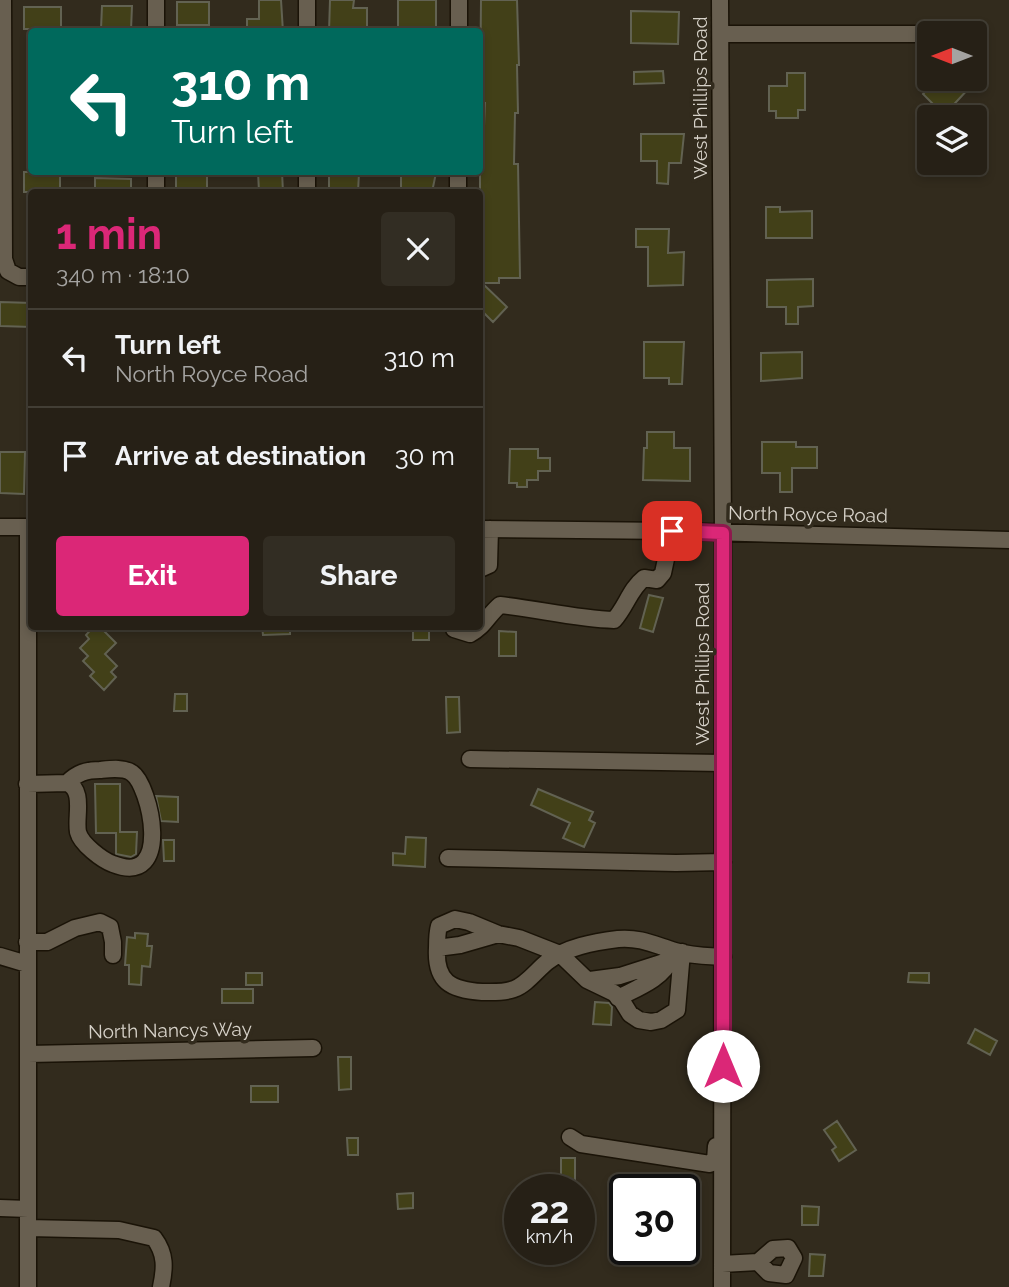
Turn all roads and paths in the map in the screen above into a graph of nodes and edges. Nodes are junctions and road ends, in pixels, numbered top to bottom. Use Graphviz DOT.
graph roads {
  1 [pos="3,0"];
  2 [pos="156,0"];
  3 [pos="307,0"];
  4 [pos="459,0"];
  5 [pos="720,0"];
  6 [pos="156,28"];
  7 [pos="307,28"];
  8 [pos="459,28"];
  9 [pos="720,34"];
  10 [pos="916,34"];
  11 [pos="28,277"];
  12 [pos="0,527"];
  13 [pos="28,527"];
  14 [pos="485,529"];
  15 [pos="672,531"];
  16 [pos="723,533"];
  17 [pos="1009,540"];
  18 [pos="483,568"];
  19 [pos="483,627"];
  20 [pos="29,630"];
  21 [pos="457,630"];
  22 [pos="477,630"];
  23 [pos="470,759"];
  24 [pos="722,764"];
  25 [pos="67,783"];
  26 [pos="27,784"];
  27 [pos="447,858"];
  28 [pos="723,862"];
  29 [pos="498,934"];
  30 [pos="27,942"];
  31 [pos="437,948"];
  32 [pos="560,954"];
  33 [pos="113,955"];
  34 [pos="676,955"];
  35 [pos="0,956"];
  36 [pos="723,957"];
  37 [pos="27,964"];
  38 [pos="587,980"];
  39 [pos="618,998"];
  40 [pos="313,1048"];
  41 [pos="28,1054"];
  42 [pos="723,1094"];
  43 [pos="570,1137"];
  44 [pos="0,1208"];
  45 [pos="28,1209"];
  46 [pos="28,1228"];
  47 [pos="758,1262"];
  48 [pos="722,1264"];
  49 [pos="28,1287"];
  50 [pos="161,1287"];
  51 [pos="722,1287"];
  1 -- 11 [label="street"];
  2 -- 6 [label="street"];
  3 -- 7 [label="street"];
  4 -- 8 [label="street"];
  5 -- 9 [label="street, West Phillips Road"];
  9 -- 10 [label="street"];
  9 -- 16 [label="street, West Phillips Road"];
  12 -- 13 [label="street"];
  14 -- 15 [label="street, North Royce Road"];
  14 -- 18 [label="street"];
  15 -- 16 [label="street, North Royce Road"];
  15 -- 19 [label="street"];
  16 -- 17 [label="street, North Royce Road"];
  16 -- 24 [label="street, West Phillips Road"];
  20 -- 26 [label="street"];
  21 -- 22 [label="street"];
  23 -- 24 [label="street"];
  24 -- 28 [label="street, West Phillips Road"];
  25 -- 25 [label="street"];
  25 -- 26 [label="street"];
  26 -- 30 [label="street"];
  27 -- 28 [label="street"];
  28 -- 36 [label="street, West Phillips Road"];
  29 -- 31 [label="street"];
  29 -- 31 [label="street"];
  29 -- 32 [label="street"];
  30 -- 33 [label="street"];
  30 -- 37 [label="street"];
  31 -- 32 [label="street"];
  32 -- 34 [label="street"];
  32 -- 38 [label="street"];
  34 -- 36 [label="street"];
  34 -- 38 [label="street"];
  34 -- 39 [label="street"];
  34 -- 39 [label="street"];
  35 -- 37 [label="street"];
  36 -- 42 [label="street, West Phillips Road"];
  37 -- 41 [label="street"];
  38 -- 39 [label="street"];
  40 -- 41 [label="street, North Nancys Way"];
  41 -- 45 [label="street"];
  42 -- 43 [label="street"];
  42 -- 48 [label="street, West Phillips Road"];
  44 -- 45 [label="street"];
  45 -- 46 [label="street"];
  46 -- 49 [label="street"];
  46 -- 50 [label="street"];
  47 -- 48 [label="street"];
  48 -- 51 [label="street, West Phillips Road"];
}
